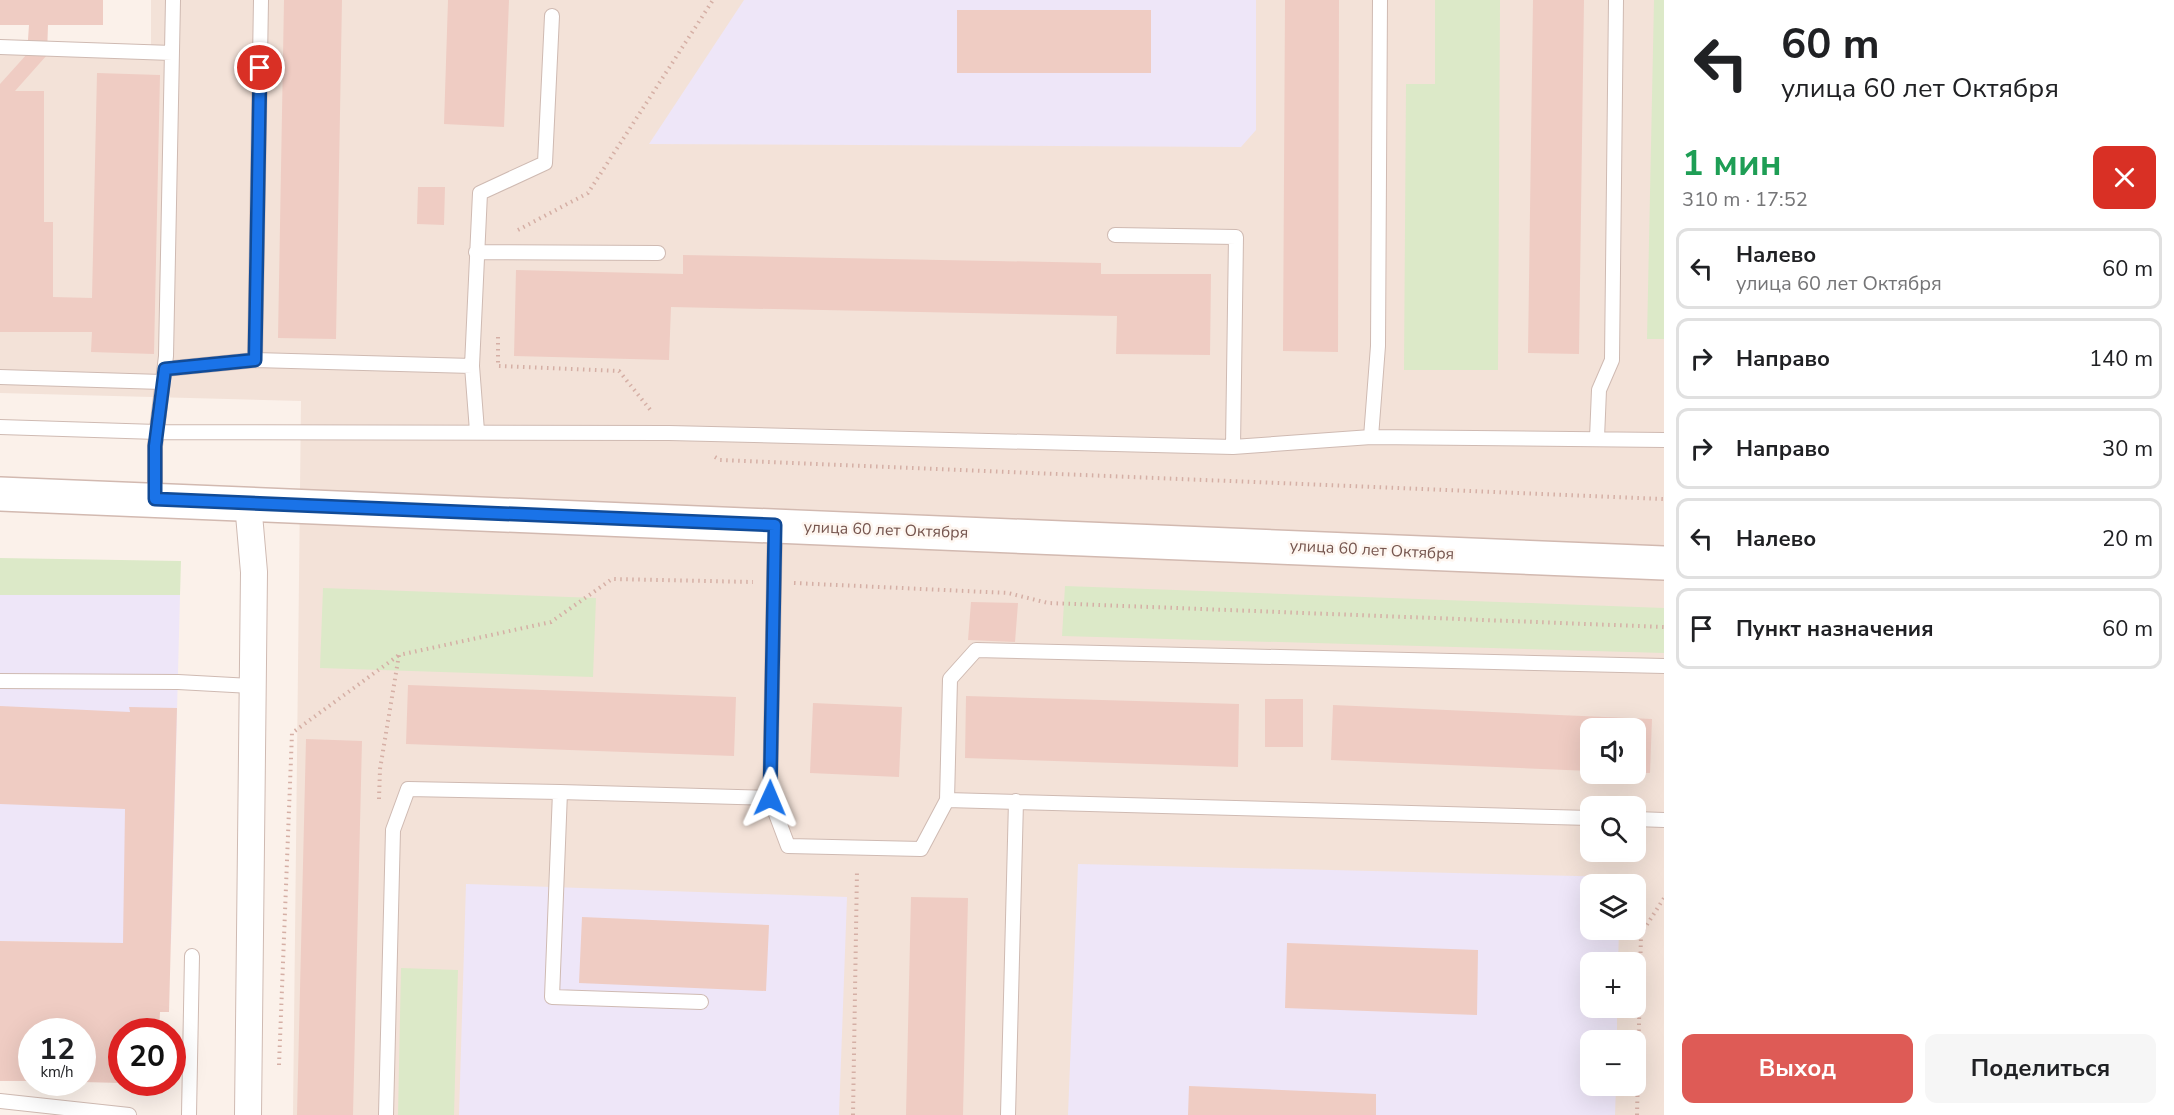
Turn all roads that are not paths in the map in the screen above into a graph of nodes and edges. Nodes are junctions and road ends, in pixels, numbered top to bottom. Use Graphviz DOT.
graph roads {
  1 [pos="173,0"];
  2 [pos="261,0"];
  3 [pos="1380,0"];
  4 [pos="1616,0"];
  5 [pos="552,16"];
  6 [pos="0,47"];
  7 [pos="172,53"];
  8 [pos="1115,235"];
  9 [pos="476,252"];
  10 [pos="658,253"];
  11 [pos="255,360"];
  12 [pos="472,366"];
  13 [pos="164,376"];
  14 [pos="0,377"];
  15 [pos="0,427"];
  16 [pos="477,431"];
  17 [pos="157,432"];
  18 [pos="1371,437"];
  19 [pos="1598,438"];
  20 [pos="1664,440"];
  21 [pos="1233,447"];
  22 [pos="0,494"];
  23 [pos="155,499"];
  24 [pos="248,503"];
  25 [pos="775,525"];
  26 [pos="1664,562"];
  27 [pos="1664,666"];
  28 [pos="0,681"];
  29 [pos="251,686"];
  30 [pos="560,792"];
  31 [pos="770,798"];
  32 [pos="947,800"];
  33 [pos="1016,801"];
  34 [pos="1580,818"];
  35 [pos="1646,819"];
  36 [pos="1664,820"];
  37 [pos="192,956"];
  38 [pos="701,1002"];
  39 [pos="0,1101"];
  40 [pos="129,1115"];
  41 [pos="189,1115"];
  42 [pos="248,1115"];
  43 [pos="386,1115"];
  44 [pos="1008,1115"];
  1 -- 7 [label="lane"];
  2 -- 11 [label="lane"];
  3 -- 18 [label="lane"];
  4 -- 19 [label="lane"];
  5 -- 9 [label="lane"];
  6 -- 7 [label="lane"];
  7 -- 13 [label="lane"];
  8 -- 21 [label="lane"];
  9 -- 10 [label="lane"];
  9 -- 12 [label="lane"];
  11 -- 12 [label="lane"];
  11 -- 13 [label="lane"];
  12 -- 16 [label="lane"];
  13 -- 14 [label="lane"];
  13 -- 17 [label="lane"];
  15 -- 17 [label="lane"];
  16 -- 17 [label="lane"];
  16 -- 21 [label="lane"];
  17 -- 23 [label="lane"];
  18 -- 19 [label="lane"];
  18 -- 21 [label="lane"];
  19 -- 20 [label="lane"];
  22 -- 23 [label="main road, улица 60 лет Октября"];
  23 -- 24 [label="main road, улица 60 лет Октября"];
  24 -- 25 [label="main road, улица 60 лет Октября"];
  24 -- 29 [label="street"];
  25 -- 26 [label="main road, улица 60 лет Октября"];
  25 -- 31 [label="lane"];
  27 -- 32 [label="lane"];
  28 -- 29 [label="lane"];
  29 -- 42 [label="street"];
  30 -- 31 [label="lane"];
  30 -- 38 [label="lane"];
  30 -- 43 [label="lane"];
  31 -- 32 [label="lane"];
  32 -- 33 [label="lane"];
  33 -- 34 [label="lane"];
  33 -- 44 [label="lane"];
  35 -- 36 [label="lane"];
  37 -- 41 [label="lane"];
  39 -- 40 [label="lane"];
}
